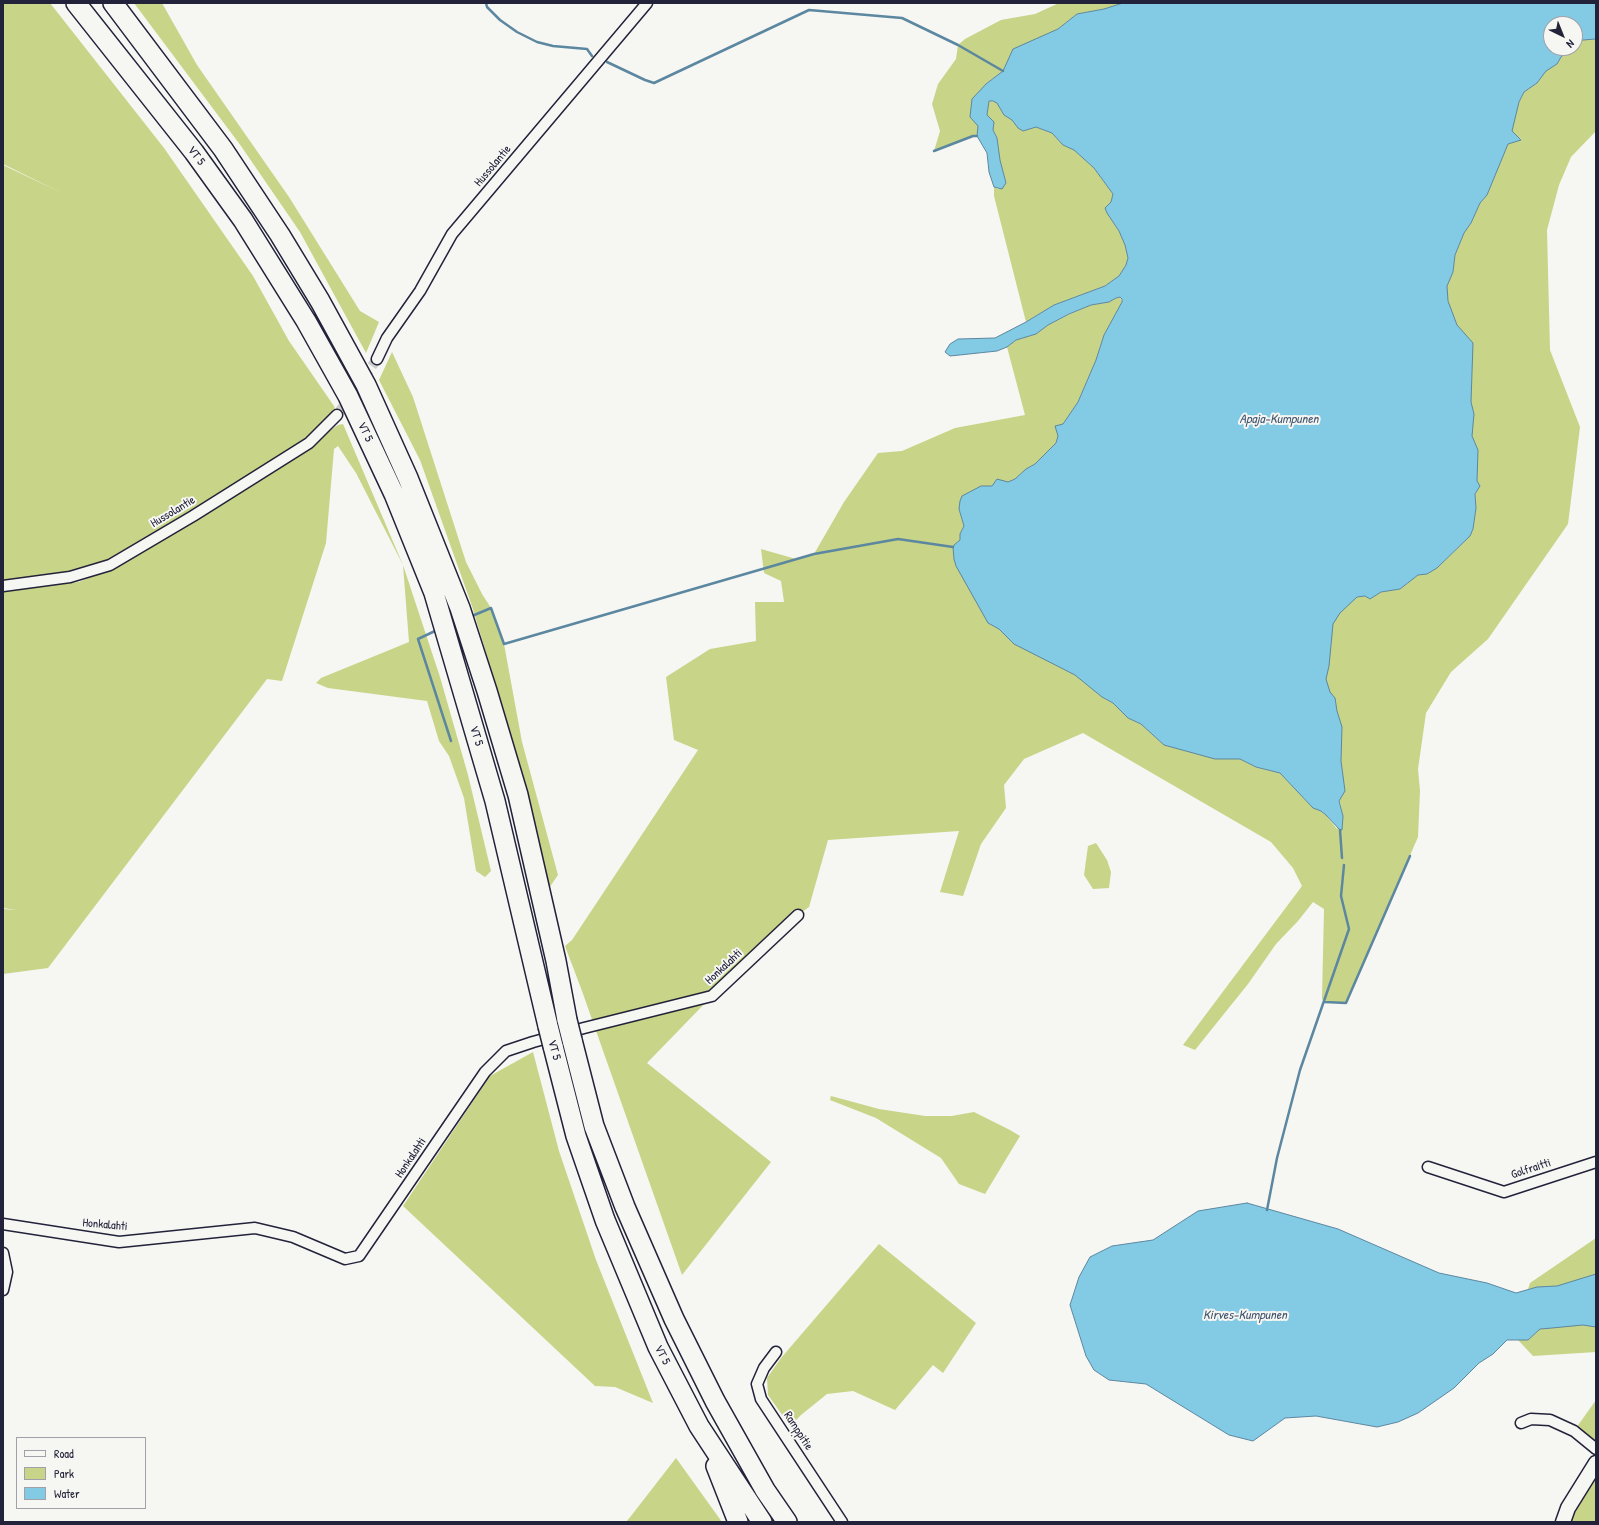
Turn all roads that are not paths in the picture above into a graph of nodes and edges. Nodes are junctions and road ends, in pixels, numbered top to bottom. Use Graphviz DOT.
graph roads {
  1 [pos="76,3"];
  2 [pos="113,3"];
  3 [pos="646,3"];
  4 [pos="377,359"];
  5 [pos="337,415"];
  6 [pos="3,586"];
  7 [pos="798,915"];
  8 [pos="1596,1162"];
  9 [pos="1428,1167"];
  10 [pos="3,1224"];
  11 [pos="3,1253"];
  12 [pos="3,1290"];
  13 [pos="776,1352"];
  14 [pos="1520,1423"];
  15 [pos="699,1426"];
  16 [pos="1596,1449"];
  17 [pos="1596,1463"];
  18 [pos="738,1522"];
  19 [pos="762,1522"];
  20 [pos="787,1522"];
  21 [pos="842,1522"];
  22 [pos="1563,1522"];
  1 -- 15 [label="highway, VT 5, bridge"];
  2 -- 20 [label="highway, VT 5, bridge"];
  3 -- 4 [label="street, Hussolantie"];
  5 -- 6 [label="street, Hussolantie"];
  7 -- 10 [label="street, Honkalahti"];
  8 -- 9 [label="street, Golfraitti"];
  11 -- 12 [label="street"];
  13 -- 21 [label="street, Ramppitie"];
  14 -- 16 [label="street"];
  15 -- 18 [label="highway"];
  15 -- 19 [label="highway, VT 5"];
  17 -- 22 [label="street"];
}
